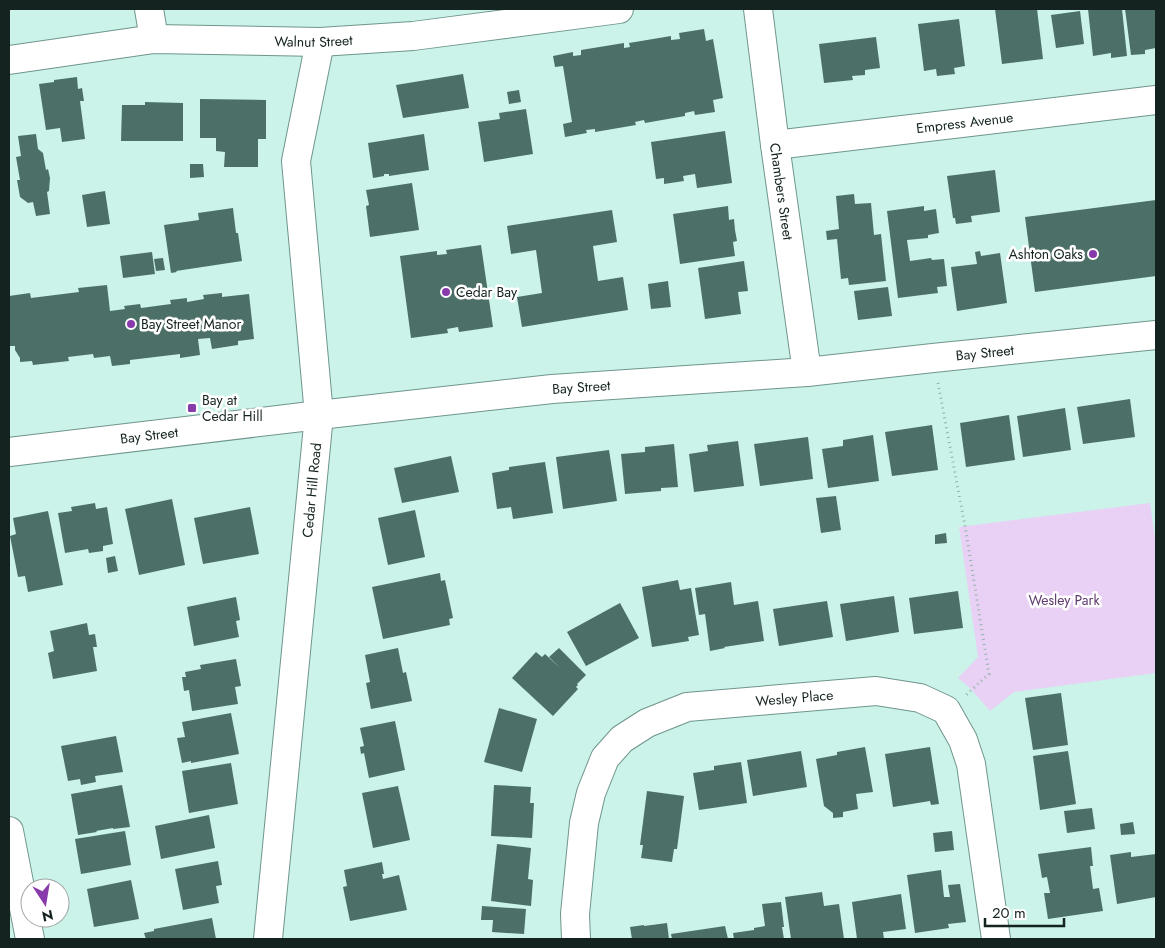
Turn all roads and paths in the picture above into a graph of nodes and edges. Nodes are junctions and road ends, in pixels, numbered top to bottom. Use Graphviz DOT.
graph roads {
  1 [pos="149,9"];
  2 [pos="619,9"];
  3 [pos="758,9"];
  4 [pos="154,39"];
  5 [pos="320,42"];
  6 [pos="9,60"];
  7 [pos="1156,100"];
  8 [pos="774,145"];
  9 [pos="1156,335"];
  10 [pos="933,358"];
  11 [pos="807,372"];
  12 [pos="319,415"];
  13 [pos="9,452"];
  14 [pos="946,710"];
  15 [pos="9,831"];
  16 [pos="30,939"];
  17 [pos="268,939"];
  18 [pos="576,939"];
  19 [pos="996,939"];
  1 -- 4 [label="street"];
  2 -- 5 [label="street, Walnut Street"];
  3 -- 8 [label="street, Chambers Street"];
  4 -- 5 [label="street, Walnut Street"];
  4 -- 6 [label="street, Walnut Street"];
  5 -- 12 [label="street, Cedar Hill Road"];
  7 -- 8 [label="street, Empress Avenue"];
  8 -- 11 [label="street, Chambers Street"];
  9 -- 10 [label="street, Bay Street"];
  10 -- 11 [label="street, Bay Street"];
  10 -- 14 [label="path"];
  11 -- 12 [label="street, Bay Street"];
  12 -- 13 [label="street, Bay Street"];
  12 -- 17 [label="street, Cedar Hill Road"];
  14 -- 18 [label="street, Wesley Place"];
  14 -- 19 [label="street"];
  15 -- 16 [label="street"];
}
